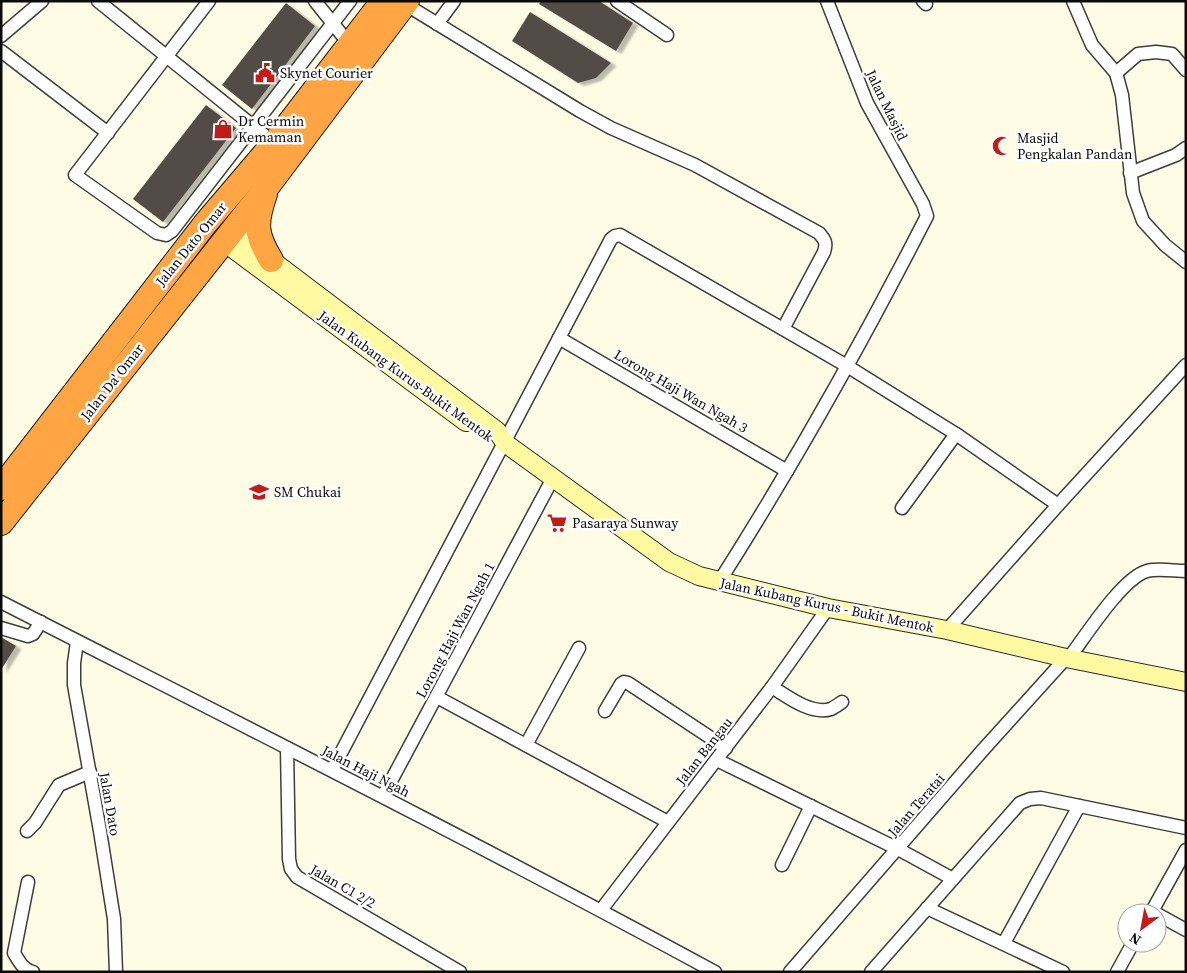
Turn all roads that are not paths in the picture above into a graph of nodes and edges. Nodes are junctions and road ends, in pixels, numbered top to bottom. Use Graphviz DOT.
graph roads {
  1 [pos="42,1"];
  2 [pos="98,1"];
  3 [pos="209,1"];
  4 [pos="315,1"];
  5 [pos="350,1"];
  6 [pos="454,1"];
  7 [pos="617,1"];
  8 [pos="827,1"];
  9 [pos="1073,1"];
  10 [pos="398,2"];
  11 [pos="333,24"];
  12 [pos="437,24"];
  13 [pos="667,35"];
  14 [pos="1,36"];
  15 [pos="350,45"];
  16 [pos="1,51"];
  17 [pos="167,56"];
  18 [pos="1186,70"];
  19 [pos="1116,73"];
  20 [pos="253,126"];
  21 [pos="108,132"];
  22 [pos="274,143"];
  23 [pos="1186,148"];
  24 [pos="1130,173"];
  25 [pos="267,187"];
  26 [pos="225,234"];
  27 [pos="271,260"];
  28 [pos="1186,262"];
  29 [pos="783,329"];
  30 [pos="121,332"];
  31 [pos="559,338"];
  32 [pos="1186,365"];
  33 [pos="847,366"];
  34 [pos="956,434"];
  35 [pos="505,443"];
  36 [pos="787,471"];
  37 [pos="554,478"];
  38 [pos="1,488"];
  39 [pos="1058,505"];
  40 [pos="902,508"];
  41 [pos="1,523"];
  42 [pos="1186,571"];
  43 [pos="719,582"];
  44 [pos="1,602"];
  45 [pos="828,608"];
  46 [pos="41,622"];
  47 [pos="1,628"];
  48 [pos="947,630"];
  49 [pos="77,642"];
  50 [pos="578,648"];
  51 [pos="1067,658"];
  52 [pos="1186,682"];
  53 [pos="772,687"];
  54 [pos="437,697"];
  55 [pos="842,702"];
  56 [pos="605,711"];
  57 [pos="526,745"];
  58 [pos="287,748"];
  59 [pos="726,748"];
  60 [pos="717,760"];
  61 [pos="332,770"];
  62 [pos="90,772"];
  63 [pos="383,796"];
  64 [pos="811,806"];
  65 [pos="1079,806"];
  66 [pos="668,822"];
  67 [pos="1186,828"];
  68 [pos="27,831"];
  69 [pos="898,849"];
  70 [pos="1186,850"];
  71 [pos="782,865"];
  72 [pos="953,879"];
  73 [pos="28,882"];
  74 [pos="1158,903"];
  75 [pos="928,908"];
  76 [pos="601,910"];
  77 [pos="1167,920"];
  78 [pos="1186,930"];
  79 [pos="1004,943"];
  80 [pos="1127,953"];
  81 [pos="33,972"];
  82 [pos="116,972"];
  83 [pos="460,972"];
  84 [pos="714,972"];
  85 [pos="790,972"];
  86 [pos="871,972"];
  87 [pos="1064,972"];
  88 [pos="1117,972"];
  1 -- 14 [label="street"];
  2 -- 17 [label="street"];
  3 -- 17 [label="street"];
  4 -- 11 [label="street"];
  5 -- 11 [label="street"];
  6 -- 12 [label="street"];
  7 -- 13 [label="street"];
  8 -- 33 [label="street, Jalan Masjid"];
  9 -- 19 [label="street"];
  10 -- 12 [label="street"];
  10 -- 15 [label="highway, Jalan Dato Omar"];
  10 -- 25 [label="highway, Jalan Dato Omar"];
  11 -- 15 [label="street"];
  11 -- 20 [label="street"];
  12 -- 29 [label="street"];
  15 -- 22 [label="highway, Jalan Dato Omar"];
  16 -- 21 [label="street"];
  17 -- 20 [label="street"];
  17 -- 21 [label="street"];
  18 -- 19 [label="street"];
  19 -- 24 [label="street"];
  20 -- 21 [label="street"];
  20 -- 22 [label="street"];
  22 -- 26 [label="highway"];
  22 -- 30 [label="highway, Jalan Dato Omar"];
  23 -- 24 [label="street"];
  24 -- 28 [label="street"];
  25 -- 26 [label="highway, Jalan Dato Omar"];
  25 -- 27 [label="highway"];
  26 -- 27 [label="main road, Jalan Kubang Kurus-Bukit Mentok"];
  26 -- 30 [label="highway"];
  26 -- 35 [label="main road, Jalan Kubang Kurus-Bukit Mentok"];
  26 -- 41 [label="highway, Jalan Da' Omar"];
  27 -- 35 [label="main road, Jalan Kubang Kurus-Bukit Mentok"];
  29 -- 31 [label="street"];
  29 -- 33 [label="street"];
  30 -- 38 [label="highway, Jalan Dato Omar"];
  31 -- 35 [label="street"];
  31 -- 36 [label="street, Lorong Haji Wan Ngah 3"];
  32 -- 39 [label="street"];
  33 -- 34 [label="street"];
  33 -- 36 [label="street"];
  34 -- 39 [label="street"];
  34 -- 40 [label="street"];
  35 -- 37 [label="main road, Jalan Kubang Kurus - Bukit Mentok"];
  35 -- 61 [label="street"];
  36 -- 43 [label="street"];
  37 -- 43 [label="main road, Jalan Kubang Kurus - Bukit Mentok"];
  37 -- 54 [label="street, Lorong Haji Wan Ngah 1"];
  39 -- 48 [label="street"];
  42 -- 51 [label="street, Jalan Teratai"];
  43 -- 45 [label="main road, Jalan Kubang Kurus - Bukit Mentok"];
  44 -- 46 [label="street, Jalan Haji Ngah"];
  45 -- 48 [label="main road, Jalan Kubang Kurus - Bukit Mentok"];
  45 -- 53 [label="street, Jalan Bangau"];
  46 -- 47 [label="street"];
  46 -- 49 [label="street, Jalan Haji Ngah"];
  48 -- 51 [label="main road, Jalan Kubang Kurus - Bukit Mentok"];
  49 -- 58 [label="street, Jalan Haji Ngah"];
  49 -- 62 [label="street, Jalan Dato"];
  50 -- 57 [label="street"];
  51 -- 52 [label="main road, Jalan Kubang Kurus - Bukit Mentok"];
  51 -- 69 [label="street, Jalan Teratai"];
  53 -- 55 [label="street"];
  53 -- 59 [label="street, Jalan Bangau"];
  54 -- 57 [label="street"];
  54 -- 63 [label="street, Lorong Haji Wan Ngah 1"];
  56 -- 59 [label="street"];
  57 -- 66 [label="street"];
  58 -- 61 [label="street, Jalan Haji Ngah"];
  58 -- 83 [label="street, Jalan C1 2/2"];
  59 -- 60 [label="street, Jalan Bangau"];
  60 -- 64 [label="street"];
  60 -- 66 [label="street, Jalan Bangau"];
  61 -- 63 [label="street, Jalan Haji Ngah"];
  62 -- 68 [label="street"];
  62 -- 82 [label="street, Jalan Dato"];
  63 -- 76 [label="street, Jalan Haji Ngah"];
  64 -- 69 [label="street"];
  64 -- 71 [label="street"];
  65 -- 67 [label="street"];
  65 -- 72 [label="street"];
  65 -- 79 [label="street"];
  66 -- 76 [label="street, Jalan Bangau"];
  69 -- 72 [label="street"];
  69 -- 85 [label="street, Jalan Teratai"];
  70 -- 74 [label="street"];
  72 -- 75 [label="street"];
  73 -- 81 [label="street"];
  75 -- 79 [label="street"];
  75 -- 86 [label="street"];
  76 -- 84 [label="street, Jalan Haji Ngah"];
  77 -- 78 [label="street"];
  79 -- 87 [label="street"];
  80 -- 88 [label="street"];
}
